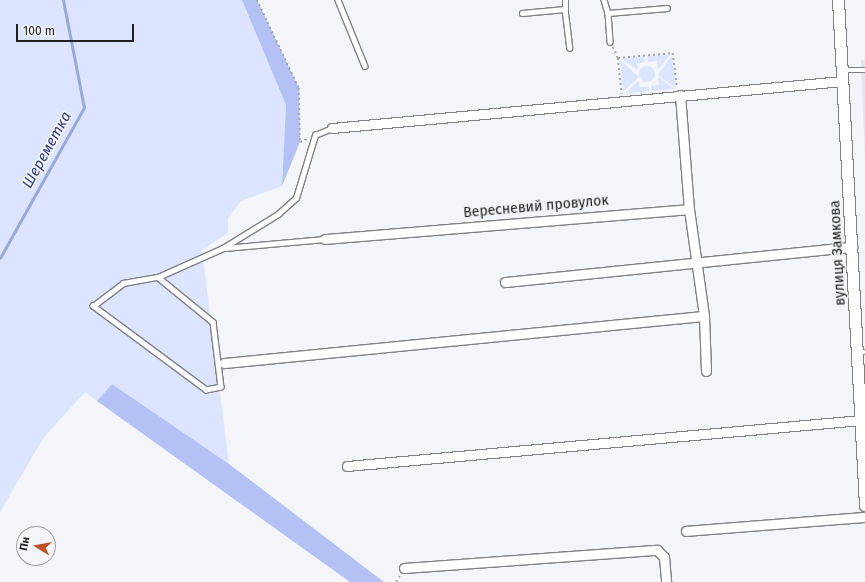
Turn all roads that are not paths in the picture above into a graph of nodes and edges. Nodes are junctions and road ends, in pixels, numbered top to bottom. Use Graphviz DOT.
graph roads {
  1 [pos="338,0"];
  2 [pos="565,0"];
  3 [pos="604,0"];
  4 [pos="838,0"];
  5 [pos="667,8"];
  6 [pos="565,9"];
  7 [pos="522,13"];
  8 [pos="608,13"];
  9 [pos="610,42"];
  10 [pos="570,48"];
  11 [pos="365,66"];
  12 [pos="865,70"];
  13 [pos="842,75"];
  14 [pos="679,95"];
  15 [pos="332,128"];
  16 [pos="689,209"];
  17 [pos="325,239"];
  18 [pos="852,247"];
  19 [pos="223,248"];
  20 [pos="696,263"];
  21 [pos="158,277"];
  22 [pos="505,282"];
  23 [pos="704,316"];
  24 [pos="862,352"];
  25 [pos="224,363"];
  26 [pos="706,371"];
  27 [pos="861,420"];
  28 [pos="347,466"];
  29 [pos="865,505"];
  30 [pos="865,517"];
  31 [pos="686,531"];
  32 [pos="404,568"];
  33 [pos="666,582"];
  1 -- 11 [label="lane"];
  2 -- 6 [label="lane"];
  3 -- 8 [label="lane"];
  4 -- 13 [label="street, вулиця Замкова"];
  5 -- 8 [label="lane"];
  6 -- 7 [label="lane"];
  6 -- 10 [label="lane"];
  8 -- 9 [label="lane"];
  12 -- 13 [label="lane"];
  13 -- 14 [label="street"];
  13 -- 18 [label="street, вулиця Замкова"];
  14 -- 15 [label="street"];
  14 -- 16 [label="street"];
  15 -- 19 [label="lane"];
  16 -- 17 [label="street, Вересневий провулок"];
  16 -- 20 [label="street"];
  17 -- 19 [label="lane, Вересневий провулок"];
  18 -- 20 [label="street"];
  18 -- 24 [label="street, вулиця Замкова"];
  19 -- 21 [label="lane"];
  20 -- 22 [label="street"];
  20 -- 23 [label="street"];
  21 -- 21 [label="lane"];
  23 -- 25 [label="street"];
  23 -- 26 [label="street"];
  24 -- 27 [label="street, вулиця Замкова"];
  27 -- 28 [label="street"];
  27 -- 29 [label="street, вулиця Замкова"];
  30 -- 31 [label="street"];
  32 -- 33 [label="street"];
}
